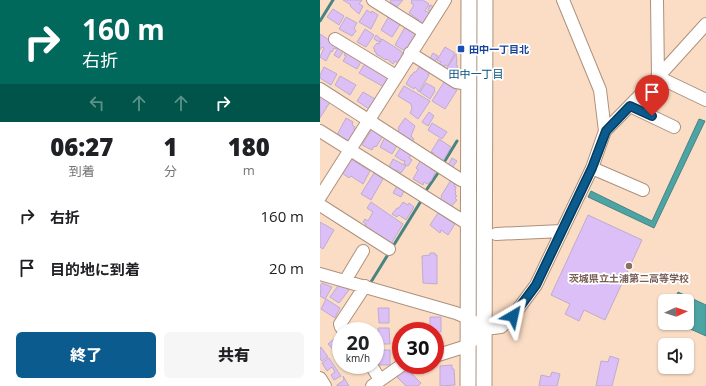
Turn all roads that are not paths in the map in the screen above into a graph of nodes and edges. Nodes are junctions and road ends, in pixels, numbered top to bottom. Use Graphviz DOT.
graph roads {
  1 [pos="373,0"];
  2 [pos="445,0"];
  3 [pos="469,0"];
  4 [pos="485,0"];
  5 [pos="563,0"];
  6 [pos="657,0"];
  7 [pos="706,24"];
  8 [pos="424,32"];
  9 [pos="335,39"];
  10 [pos="410,53"];
  11 [pos="396,76"];
  12 [pos="658,77"];
  13 [pos="469,84"];
  14 [pos="320,89"];
  15 [pos="706,100"];
  16 [pos="630,106"];
  17 [pos="369,119"];
  18 [pos="674,127"];
  19 [pos="320,131"];
  20 [pos="606,131"];
  21 [pos="350,150"];
  22 [pos="592,168"];
  23 [pos="461,180"];
  24 [pos="643,190"];
  25 [pos="320,197"];
  26 [pos="320,205"];
  27 [pos="468,224"];
  28 [pos="562,231"];
  29 [pos="496,234"];
  30 [pos="388,249"];
  31 [pos="363,251"];
  32 [pos="320,274"];
  33 [pos="345,281"];
  34 [pos="365,286"];
  35 [pos="468,318"];
  36 [pos="341,322"];
  37 [pos="485,329"];
  38 [pos="467,346"];
  39 [pos="444,353"];
  40 [pos="392,372"];
  41 [pos="320,378"];
  42 [pos="376,383"];
  43 [pos="326,386"];
  44 [pos="468,386"];
  45 [pos="484,386"];
  1 -- 8 [label="street"];
  2 -- 8 [label="street"];
  3 -- 13 [label="street"];
  4 -- 37 [label="street"];
  5 -- 20 [label="street"];
  6 -- 12 [label="street"];
  7 -- 12 [label="street"];
  8 -- 10 [label="street"];
  9 -- 11 [label="street"];
  10 -- 11 [label="street"];
  10 -- 13 [label="street"];
  11 -- 17 [label="street"];
  12 -- 15 [label="street"];
  12 -- 16 [label="street"];
  13 -- 27 [label="street"];
  14 -- 17 [label="street"];
  16 -- 18 [label="street"];
  16 -- 20 [label="street"];
  17 -- 21 [label="street"];
  17 -- 23 [label="street"];
  19 -- 21 [label="street"];
  20 -- 22 [label="street"];
  21 -- 25 [label="street"];
  21 -- 27 [label="street"];
  22 -- 24 [label="street"];
  22 -- 28 [label="street"];
  26 -- 30 [label="street"];
  27 -- 35 [label="street"];
  28 -- 29 [label="street"];
  28 -- 37 [label="street"];
  31 -- 33 [label="street"];
  32 -- 33 [label="street"];
  33 -- 34 [label="street"];
  34 -- 35 [label="street"];
  34 -- 36 [label="street"];
  35 -- 37 [label="street"];
  35 -- 38 [label="street"];
  37 -- 38 [label="street"];
  37 -- 45 [label="street"];
  38 -- 39 [label="street"];
  38 -- 44 [label="street"];
  40 -- 42 [label="street"];
  41 -- 43 [label="street"];
}
